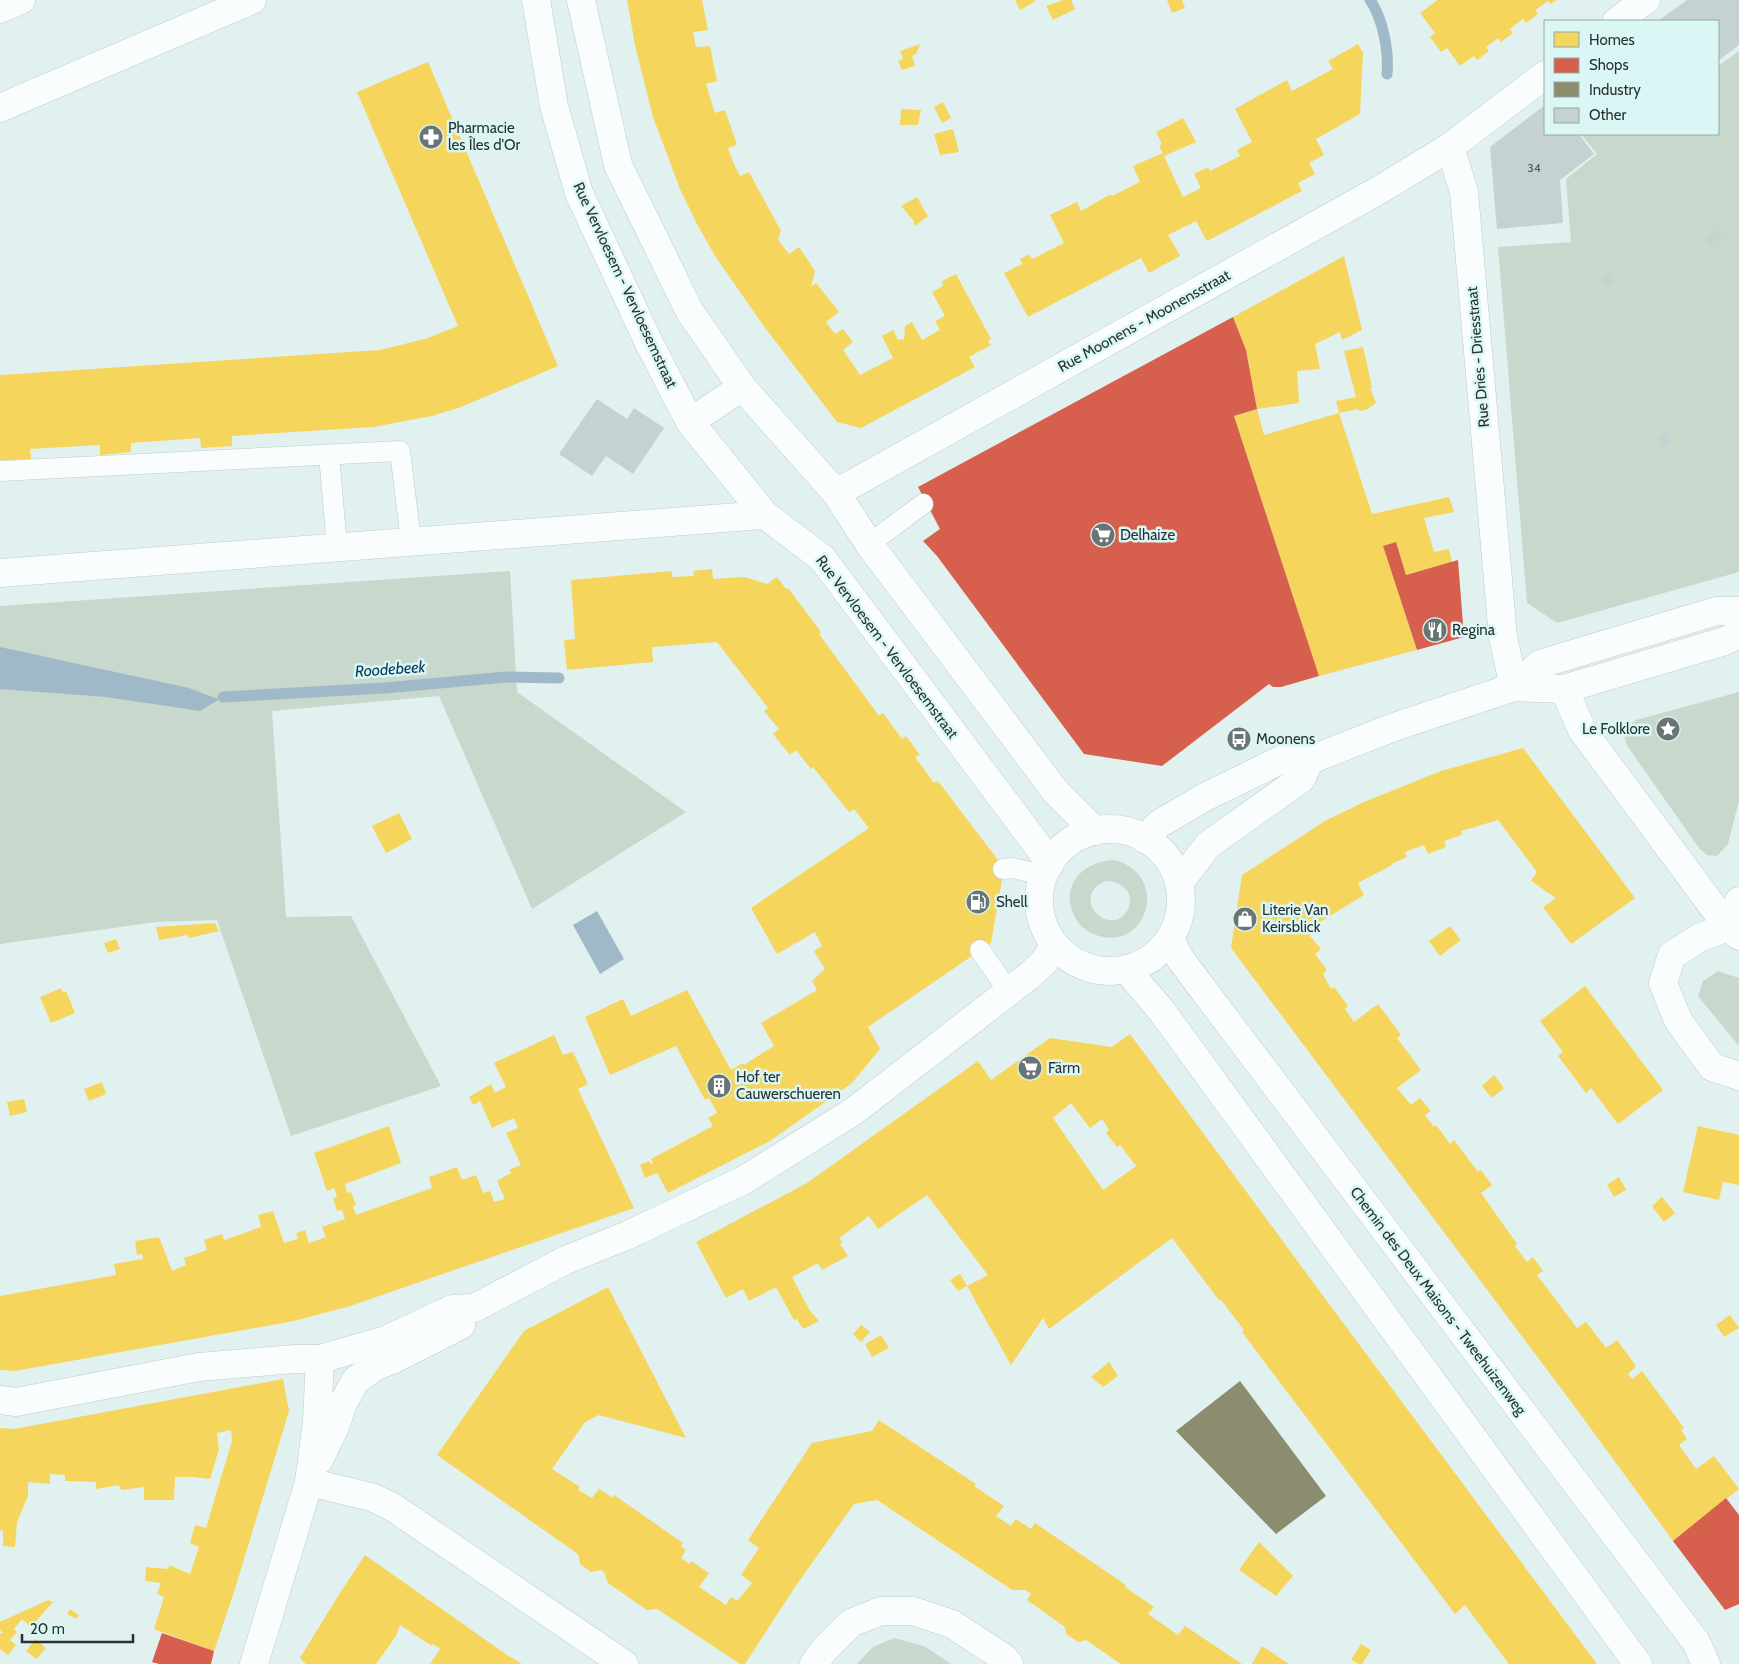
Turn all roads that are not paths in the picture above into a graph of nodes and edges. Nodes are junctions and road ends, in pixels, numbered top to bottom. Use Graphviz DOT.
graph roads {
  1 [pos="21,0"];
  2 [pos="252,0"];
  3 [pos="536,0"];
  4 [pos="581,0"];
  5 [pos="1646,0"];
  6 [pos="0,9"];
  7 [pos="1618,20"];
  8 [pos="1544,76"];
  9 [pos="0,108"];
  10 [pos="1450,147"];
  11 [pos="742,387"];
  12 [pos="690,422"];
  13 [pos="329,455"];
  14 [pos="0,471"];
  15 [pos="836,493"];
  16 [pos="923,504"];
  17 [pos="765,515"];
  18 [pos="411,542"];
  19 [pos="869,544"];
  20 [pos="336,547"];
  21 [pos="0,573"];
  22 [pos="1739,611"];
  23 [pos="1739,634"];
  24 [pos="1514,686"];
  25 [pos="1564,689"];
  26 [pos="1310,760"];
  27 [pos="1095,831"];
  28 [pos="1145,839"];
  29 [pos="1003,869"];
  30 [pos="1047,869"];
  31 [pos="1179,883"];
  32 [pos="1739,901"];
  33 [pos="1733,932"];
  34 [pos="1170,939"];
  35 [pos="1054,944"];
  36 [pos="980,950"];
  37 [pos="1126,970"];
  38 [pos="1009,992"];
  39 [pos="1739,1076"];
  40 [pos="474,1308"];
  41 [pos="320,1359"];
  42 [pos="0,1400"];
  43 [pos="309,1482"];
  44 [pos="254,1664"];
  45 [pos="624,1664"];
  46 [pos="814,1664"];
  47 [pos="1009,1664"];
  48 [pos="1638,1664"];
  49 [pos="1706,1664"];
  1 -- 6 [label="street"];
  2 -- 9 [label="street"];
  3 -- 12 [label="street, Rue Vervloesem - Vervloesemstraat"];
  4 -- 11 [label="street"];
  5 -- 7 [label="street"];
  8 -- 10 [label="street"];
  10 -- 15 [label="street, Rue Moonens - Moonensstraat"];
  10 -- 24 [label="street, Rue Dries - Driesstraat"];
  11 -- 12 [label="street"];
  11 -- 15 [label="street"];
  12 -- 17 [label="street, Rue Vervloesem - Vervloesemstraat"];
  13 -- 14 [label="lane"];
  13 -- 18 [label="lane"];
  13 -- 20 [label="lane"];
  15 -- 19 [label="street"];
  16 -- 19 [label="lane"];
  17 -- 18 [label="street"];
  17 -- 30 [label="street, Rue Vervloesem - Vervloesemstraat"];
  18 -- 20 [label="street"];
  19 -- 27 [label="street"];
  20 -- 21 [label="street"];
  22 -- 24 [label="street"];
  23 -- 25 [label="street"];
  24 -- 25 [label="street"];
  24 -- 26 [label="street"];
  25 -- 33 [label="street"];
  26 -- 28 [label="street"];
  26 -- 31 [label="street"];
  27 -- 28 [label="street"];
  27 -- 30 [label="street"];
  28 -- 31 [label="street"];
  29 -- 30 [label="lane"];
  30 -- 35 [label="street"];
  31 -- 34 [label="street"];
  32 -- 33 [label="street"];
  33 -- 39 [label="street"];
  34 -- 37 [label="street"];
  34 -- 49 [label="street, Chemin des Deux Maisons - Tweehuizenweg"];
  35 -- 37 [label="street"];
  35 -- 38 [label="street"];
  36 -- 38 [label="lane"];
  37 -- 48 [label="street"];
  38 -- 40 [label="street"];
  40 -- 41 [label="street"];
  40 -- 43 [label="street"];
  41 -- 42 [label="street"];
  41 -- 43 [label="street"];
  43 -- 44 [label="street"];
  43 -- 45 [label="street"];
  46 -- 47 [label="street"];
}
